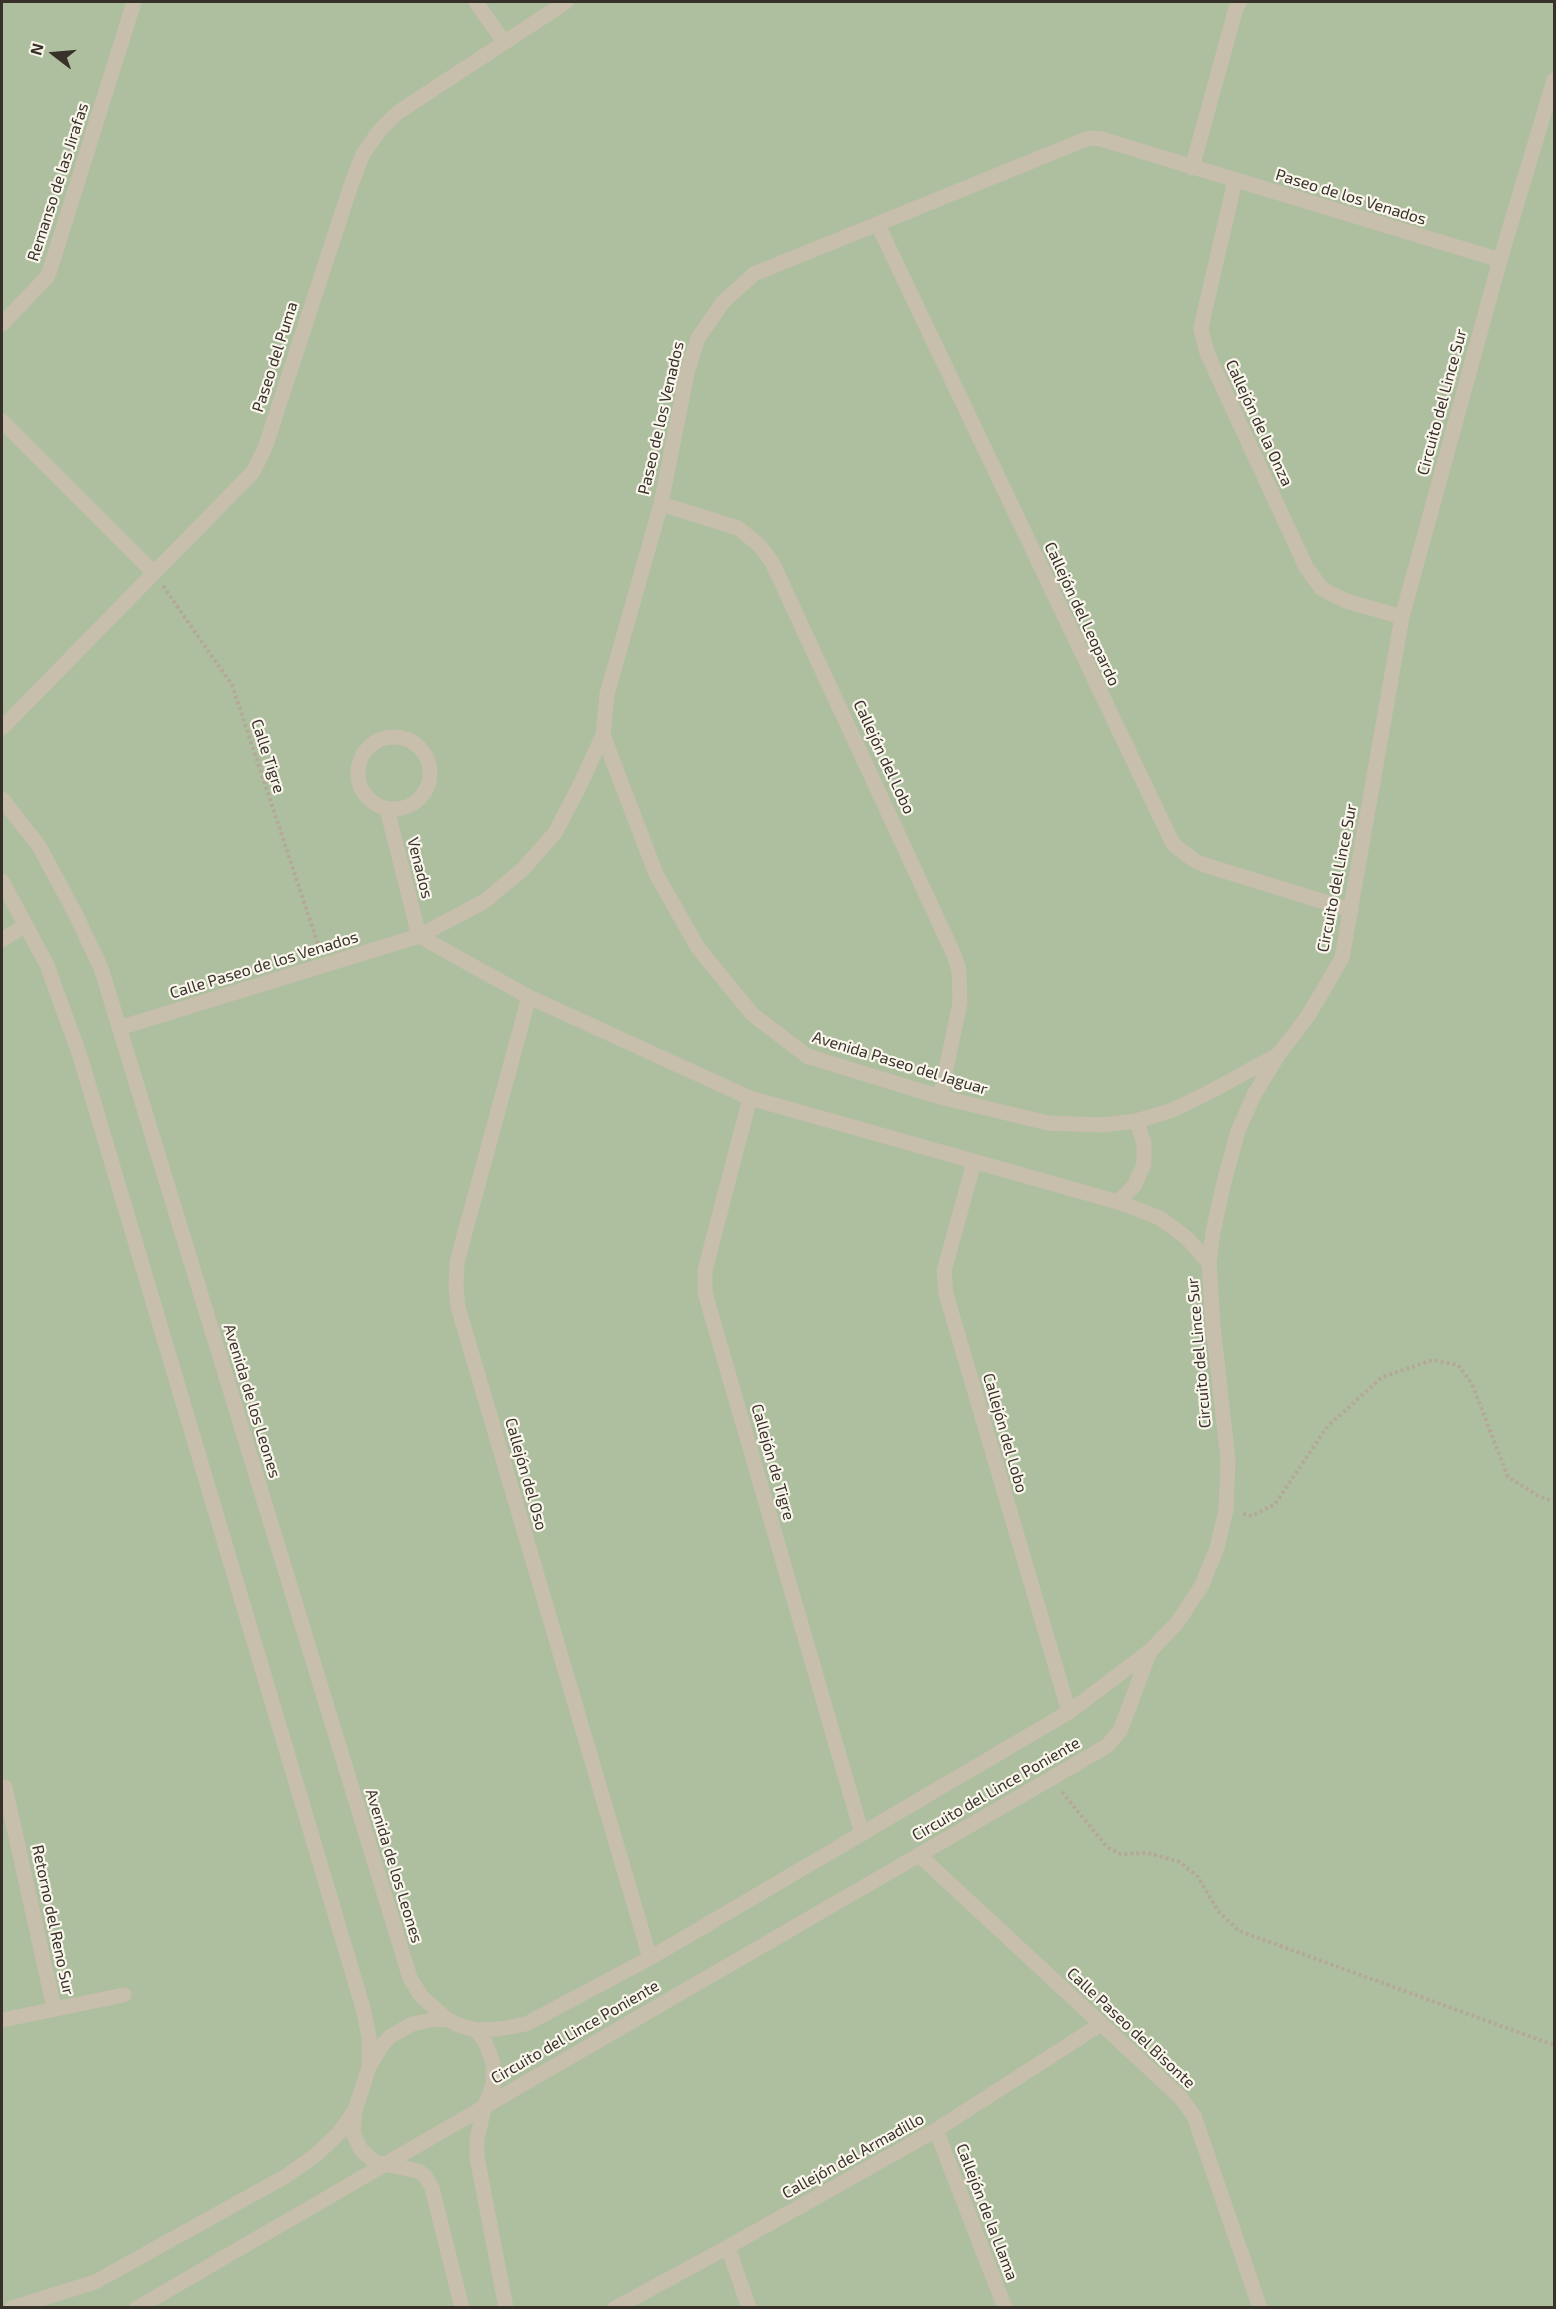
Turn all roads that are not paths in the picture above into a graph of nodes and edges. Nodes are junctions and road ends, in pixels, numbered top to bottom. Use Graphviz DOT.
graph roads {
  1 [pos="134,2"];
  2 [pos="476,2"];
  3 [pos="566,2"];
  4 [pos="1240,2"];
  5 [pos="504,42"];
  6 [pos="1554,80"];
  7 [pos="1192,168"];
  8 [pos="1235,181"];
  9 [pos="878,225"];
  10 [pos="1500,260"];
  11 [pos="2,324"];
  12 [pos="2,421"];
  13 [pos="660,504"];
  14 [pos="154,573"];
  15 [pos="1402,617"];
  16 [pos="2,728"];
  17 [pos="603,735"];
  18 [pos="2,800"];
  19 [pos="387,809"];
  20 [pos="2,881"];
  21 [pos="8,906"];
  22 [pos="1351,910"];
  23 [pos="26,925"];
  24 [pos="418,936"];
  25 [pos="2,940"];
  26 [pos="529,997"];
  27 [pos="119,1028"];
  28 [pos="1279,1053"];
  29 [pos="940,1097"];
  30 [pos="750,1098"];
  31 [pos="1136,1121"];
  32 [pos="974,1162"];
  33 [pos="1118,1202"];
  34 [pos="1209,1263"];
  35 [pos="1150,1651"];
  36 [pos="1069,1712"];
  37 [pos="5,1787"];
  38 [pos="862,1834"];
  39 [pos="919,1855"];
  40 [pos="650,1958"];
  41 [pos="124,1995"];
  42 [pos="54,2008"];
  43 [pos="2,2020"];
  44 [pos="448,2020"];
  45 [pos="1101,2024"];
  46 [pos="476,2030"];
  47 [pos="369,2067"];
  48 [pos="485,2105"];
  49 [pos="355,2110"];
  50 [pos="936,2130"];
  51 [pos="383,2165"];
  52 [pos="728,2247"];
  53 [pos="12,2307"];
  54 [pos="137,2307"];
  55 [pos="462,2307"];
  56 [pos="506,2307"];
  57 [pos="615,2307"];
  58 [pos="749,2307"];
  59 [pos="1005,2307"];
  60 [pos="1260,2307"];
  1 -- 11 [label="street, Remanso de las Jirafas"];
  2 -- 5 [label="street"];
  3 -- 5 [label="street, Paseo del Puma"];
  4 -- 7 [label="street"];
  5 -- 14 [label="street, Paseo del Puma"];
  6 -- 10 [label="street, Circuito del Lince Sur"];
  7 -- 8 [label="street, Paseo de los Venados"];
  7 -- 9 [label="street, Paseo de los Venados"];
  8 -- 10 [label="street, Paseo de los Venados"];
  8 -- 15 [label="street, Callejón de la Onza"];
  9 -- 13 [label="street, Paseo de los Venados"];
  9 -- 22 [label="street, Callejón del Leopardo"];
  10 -- 15 [label="street, Circuito del Lince Sur"];
  12 -- 14 [label="street"];
  13 -- 17 [label="street, Paseo de los Venados"];
  13 -- 29 [label="street, Callejón del Lobo"];
  14 -- 16 [label="street, Paseo del Puma"];
  15 -- 22 [label="street, Circuito del Lince Sur"];
  17 -- 24 [label="street, Paseo de los Venados"];
  17 -- 29 [label="street, Avenida Paseo del Jaguar"];
  18 -- 27 [label="street, Avenida de los Leones"];
  19 -- 19 [label="street"];
  19 -- 24 [label="street, Venados"];
  20 -- 21 [label="street"];
  21 -- 23 [label="street"];
  22 -- 28 [label="street, Circuito del Lince Sur"];
  23 -- 25 [label="street"];
  23 -- 47 [label="street"];
  24 -- 26 [label="street"];
  24 -- 27 [label="street, Calle Paseo de los Venados"];
  26 -- 30 [label="street"];
  26 -- 40 [label="street, Callejón del Oso"];
  27 -- 44 [label="street, Avenida de los Leones"];
  28 -- 31 [label="street, Avenida Paseo del Jaguar"];
  28 -- 34 [label="street, Circuito del Lince Sur"];
  29 -- 31 [label="street, Avenida Paseo del Jaguar"];
  30 -- 32 [label="street"];
  30 -- 38 [label="street, Callejón de Tigre"];
  31 -- 33 [label="street"];
  32 -- 33 [label="street"];
  32 -- 36 [label="street, Callejón del Lobo"];
  33 -- 34 [label="street"];
  34 -- 35 [label="street, Circuito del Lince Sur"];
  35 -- 36 [label="street, Circuito del Lince Poniente"];
  35 -- 39 [label="street, Circuito del Lince Poniente"];
  36 -- 38 [label="street, Circuito del Lince Poniente"];
  37 -- 42 [label="street, Retorno del Reno Sur"];
  38 -- 40 [label="street, Circuito del Lince Poniente"];
  39 -- 45 [label="street, Calle Paseo del Bisonte"];
  39 -- 48 [label="street, Circuito del Lince Poniente"];
  40 -- 46 [label="street, Circuito del Lince Poniente"];
  41 -- 42 [label="street"];
  42 -- 43 [label="street, Retorno del Reno Sur"];
  44 -- 46 [label="street"];
  44 -- 47 [label="street"];
  45 -- 50 [label="street, Callejón del Armadillo"];
  45 -- 60 [label="street, Calle Paseo del Bisonte"];
  46 -- 48 [label="street"];
  47 -- 49 [label="street"];
  48 -- 51 [label="street, Circuito del Lince Poniente"];
  48 -- 56 [label="street"];
  49 -- 51 [label="street"];
  49 -- 53 [label="street"];
  50 -- 52 [label="street, Callejón del Armadillo"];
  50 -- 59 [label="street, Callejón de la Llama"];
  51 -- 54 [label="street, Circuito del Lince Poniente"];
  51 -- 55 [label="street"];
  52 -- 57 [label="street, Callejón del Armadillo"];
  52 -- 58 [label="street"];
}
